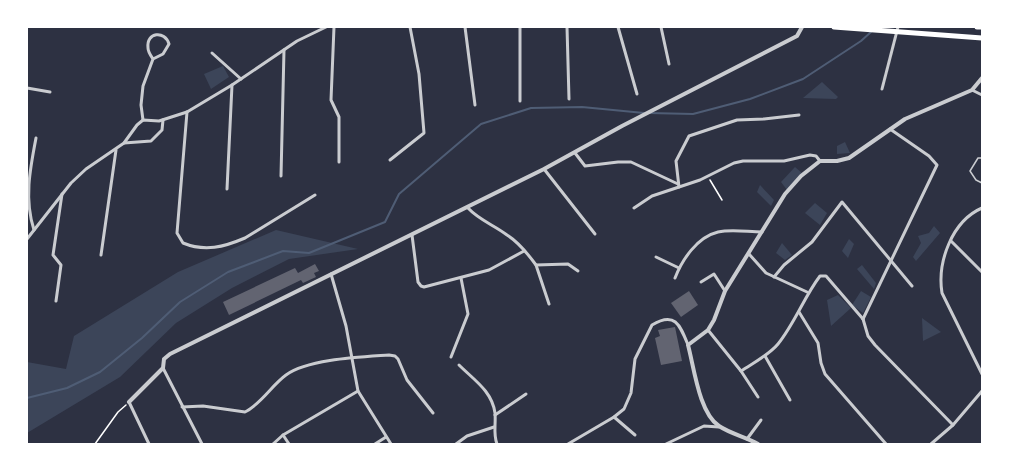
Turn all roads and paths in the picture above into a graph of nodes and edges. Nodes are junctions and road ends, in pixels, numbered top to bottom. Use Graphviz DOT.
graph roads {
  1 [pos="326,27"];
  2 [pos="334,27"];
  3 [pos="410,27"];
  4 [pos="465,27"];
  5 [pos="520,27"];
  6 [pos="567,27"];
  7 [pos="618,27"];
  8 [pos="661,27"];
  9 [pos="802,27"];
  10 [pos="834,27"];
  11 [pos="976,27"];
  12 [pos="982,27"];
  13 [pos="897,29"];
  14 [pos="982,38"];
  15 [pos="284,50"];
  16 [pos="212,53"];
  17 [pos="153,59"];
  18 [pos="669,64"];
  19 [pos="982,78"];
  20 [pos="241,79"];
  21 [pos="232,85"];
  22 [pos="27,88"];
  23 [pos="882,89"];
  24 [pos="972,90"];
  25 [pos="50,92"];
  26 [pos="637,94"];
  27 [pos="982,95"];
  28 [pos="569,99"];
  29 [pos="520,101"];
  30 [pos="475,105"];
  31 [pos="187,112"];
  32 [pos="799,115"];
  33 [pos="143,120"];
  34 [pos="163,120"];
  35 [pos="890,129"];
  36 [pos="36,138"];
  37 [pos="124,143"];
  38 [pos="116,150"];
  39 [pos="576,153"];
  40 [pos="982,158"];
  41 [pos="390,160"];
  42 [pos="820,161"];
  43 [pos="339,162"];
  44 [pos="544,169"];
  45 [pos="281,176"];
  46 [pos="708,177"];
  47 [pos="982,183"];
  48 [pos="678,186"];
  49 [pos="227,189"];
  50 [pos="62,193"];
  51 [pos="315,195"];
  52 [pos="722,200"];
  53 [pos="468,208"];
  54 [pos="634,208"];
  55 [pos="982,208"];
  56 [pos="34,230"];
  57 [pos="762,232"];
  58 [pos="595,234"];
  59 [pos="412,235"];
  60 [pos="27,239"];
  61 [pos="951,241"];
  62 [pos="524,251"];
  63 [pos="749,254"];
  64 [pos="101,255"];
  65 [pos="656,257"];
  66 [pos="891,262"];
  67 [pos="536,265"];
  68 [pos="679,268"];
  69 [pos="578,271"];
  70 [pos="982,272"];
  71 [pos="331,274"];
  72 [pos="774,277"];
  73 [pos="461,278"];
  74 [pos="675,278"];
  75 [pos="701,282"];
  76 [pos="912,286"];
  77 [pos="725,290"];
  78 [pos="807,292"];
  79 [pos="56,301"];
  80 [pos="548,304"];
  81 [pos="799,312"];
  82 [pos="864,319"];
  83 [pos="708,330"];
  84 [pos="688,344"];
  85 [pos="765,356"];
  86 [pos="451,357"];
  87 [pos="352,358"];
  88 [pos="459,365"];
  89 [pos="163,368"];
  90 [pos="741,371"];
  91 [pos="982,374"];
  92 [pos="358,391"];
  93 [pos="982,391"];
  94 [pos="526,394"];
  95 [pos="758,397"];
  96 [pos="790,400"];
  97 [pos="129,402"];
  98 [pos="182,407"];
  99 [pos="433,413"];
  100 [pos="495,415"];
  101 [pos="614,417"];
  102 [pos="761,420"];
  103 [pos="953,425"];
  104 [pos="494,427"];
  105 [pos="719,427"];
  106 [pos="283,435"];
  107 [pos="635,435"];
  108 [pos="386,437"];
  109 [pos="747,439"];
  110 [pos="95,444"];
  111 [pos="149,444"];
  112 [pos="202,444"];
  113 [pos="273,444"];
  114 [pos="289,444"];
  115 [pos="375,444"];
  116 [pos="391,444"];
  117 [pos="456,444"];
  118 [pos="497,444"];
  119 [pos="568,444"];
  120 [pos="666,444"];
  121 [pos="757,444"];
  122 [pos="886,444"];
  123 [pos="932,444"];
  1 -- 15 [label="street"];
  2 -- 43 [label="street"];
  3 -- 41 [label="street"];
  4 -- 30 [label="street"];
  5 -- 29 [label="street"];
  6 -- 28 [label="street"];
  7 -- 26 [label="street"];
  8 -- 18 [label="street"];
  9 -- 39 [label="street"];
  10 -- 13 [label="main road"];
  11 -- 12 [label="main road"];
  13 -- 14 [label="main road"];
  13 -- 23 [label="street"];
  15 -- 20 [label="street"];
  15 -- 45 [label="street"];
  16 -- 20 [label="street"];
  17 -- 17 [label="street"];
  17 -- 33 [label="street"];
  19 -- 24 [label="street"];
  20 -- 21 [label="street"];
  21 -- 31 [label="street"];
  21 -- 49 [label="street"];
  22 -- 25 [label="street"];
  24 -- 27 [label="street"];
  24 -- 35 [label="street"];
  31 -- 34 [label="street"];
  31 -- 51 [label="street"];
  32 -- 48 [label="street"];
  33 -- 34 [label="street"];
  33 -- 37 [label="street"];
  34 -- 37 [label="street"];
  35 -- 42 [label="street"];
  35 -- 66 [label="street"];
  36 -- 56 [label="street"];
  37 -- 38 [label="street"];
  38 -- 50 [label="street"];
  38 -- 64 [label="street"];
  39 -- 44 [label="street"];
  39 -- 48 [label="street"];
  40 -- 47 [label="lane"];
  42 -- 46 [label="street"];
  42 -- 57 [label="street"];
  44 -- 53 [label="street"];
  44 -- 58 [label="street"];
  46 -- 48 [label="street"];
  46 -- 52 [label="path"];
  48 -- 54 [label="street"];
  50 -- 56 [label="street"];
  50 -- 79 [label="street"];
  53 -- 59 [label="street"];
  53 -- 62 [label="street"];
  55 -- 61 [label="street"];
  56 -- 60 [label="street"];
  57 -- 63 [label="street"];
  57 -- 68 [label="street"];
  59 -- 71 [label="street"];
  59 -- 73 [label="street"];
  61 -- 70 [label="street"];
  61 -- 91 [label="street"];
  62 -- 67 [label="street"];
  62 -- 73 [label="street"];
  63 -- 72 [label="street"];
  63 -- 77 [label="street"];
  65 -- 68 [label="street"];
  66 -- 72 [label="street"];
  66 -- 76 [label="street"];
  66 -- 82 [label="street"];
  67 -- 69 [label="street"];
  67 -- 80 [label="street"];
  68 -- 74 [label="street"];
  71 -- 87 [label="street"];
  71 -- 89 [label="street"];
  72 -- 78 [label="street"];
  73 -- 86 [label="street"];
  75 -- 77 [label="street"];
  77 -- 83 [label="street"];
  78 -- 81 [label="street"];
  78 -- 82 [label="street"];
  81 -- 85 [label="street"];
  81 -- 122 [label="street"];
  82 -- 103 [label="street"];
  83 -- 84 [label="street"];
  83 -- 90 [label="street"];
  84 -- 101 [label="street"];
  84 -- 105 [label="street"];
  85 -- 90 [label="street"];
  85 -- 96 [label="street"];
  87 -- 92 [label="street"];
  87 -- 98 [label="street"];
  87 -- 99 [label="street"];
  88 -- 100 [label="street"];
  89 -- 97 [label="street"];
  89 -- 98 [label="street"];
  90 -- 95 [label="street"];
  92 -- 106 [label="street"];
  92 -- 108 [label="street"];
  93 -- 103 [label="street"];
  94 -- 100 [label="street"];
  97 -- 110 [label="path"];
  97 -- 111 [label="street"];
  98 -- 112 [label="street"];
  100 -- 104 [label="street"];
  101 -- 107 [label="street"];
  101 -- 119 [label="street"];
  102 -- 109 [label="street"];
  103 -- 123 [label="street"];
  104 -- 117 [label="street"];
  104 -- 118 [label="street"];
  105 -- 109 [label="street"];
  105 -- 120 [label="street"];
  106 -- 113 [label="street"];
  106 -- 114 [label="street"];
  108 -- 115 [label="street"];
  108 -- 116 [label="street"];
  109 -- 121 [label="street"];
}
